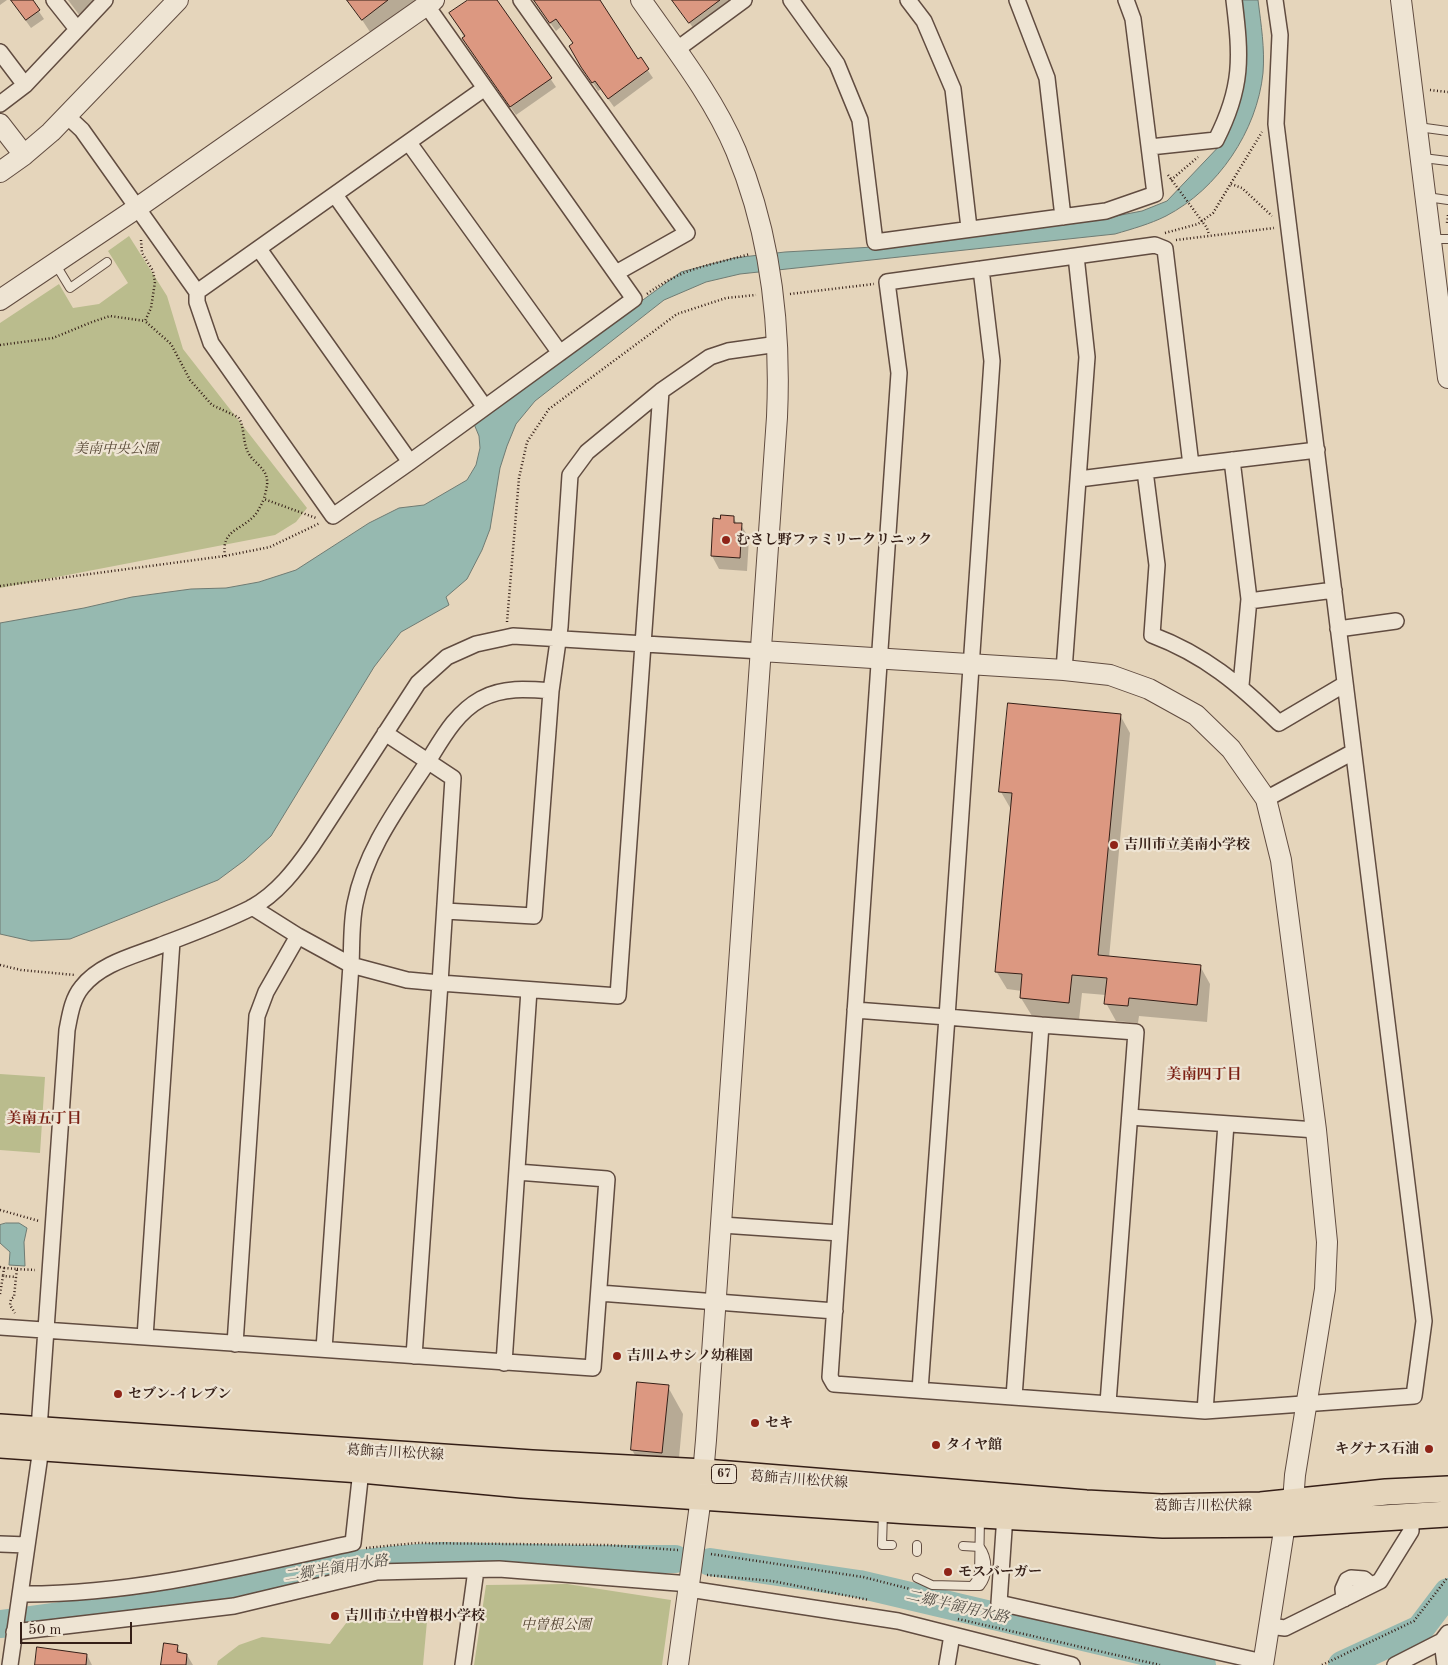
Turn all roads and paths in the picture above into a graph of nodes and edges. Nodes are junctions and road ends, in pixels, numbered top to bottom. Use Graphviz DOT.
graph roads {
  1 [pos="54,0"];
  2 [pos="105,0"];
  3 [pos="178,0"];
  4 [pos="521,0"];
  5 [pos="641,0"];
  6 [pos="744,0"];
  7 [pos="791,0"];
  8 [pos="908,0"];
  9 [pos="1016,0"];
  10 [pos="1126,0"];
  11 [pos="1234,0"];
  12 [pos="1276,0"];
  13 [pos="1401,0"];
  14 [pos="431,3"];
  15 [pos="77,29"];
  16 [pos="676,50"];
  17 [pos="0,52"];
  18 [pos="25,85"];
  19 [pos="485,88"];
  20 [pos="0,104"];
  21 [pos="67,116"];
  22 [pos="0,124"];
  23 [pos="1276,124"];
  24 [pos="1416,127"];
  25 [pos="1448,131"];
  26 [pos="1202,142"];
  27 [pos="409,143"];
  28 [pos="1150,147"];
  29 [pos="24,156"];
  30 [pos="1420,158"];
  31 [pos="1448,161"];
  32 [pos="0,172"];
  33 [pos="1167,174"];
  34 [pos="1173,181"];
  35 [pos="1168,183"];
  36 [pos="1231,184"];
  37 [pos="335,196"];
  38 [pos="1425,197"];
  39 [pos="1448,200"];
  40 [pos="137,208"];
  41 [pos="1062,217"];
  42 [pos="1202,221"];
  43 [pos="1283,227"];
  44 [pos="969,228"];
  45 [pos="136,235"];
  46 [pos="1209,235"];
  47 [pos="1439,239"];
  48 [pos="1160,245"];
  49 [pos="259,249"];
  50 [pos="753,250"];
  51 [pos="1076,256"];
  52 [pos="107,262"];
  53 [pos="55,263"];
  54 [pos="981,269"];
  55 [pos="616,274"];
  56 [pos="887,282"];
  57 [pos="197,292"];
  58 [pos="766,295"];
  59 [pos="634,299"];
  60 [pos="0,300"];
  61 [pos="145,321"];
  62 [pos="778,344"];
  63 [pos="0,345"];
  64 [pos="560,353"];
  65 [pos="1448,378"];
  66 [pos="661,391"];
  67 [pos="484,406"];
  68 [pos="1316,450"];
  69 [pos="1232,460"];
  70 [pos="410,462"];
  71 [pos="1191,466"];
  72 [pos="1145,471"];
  73 [pos="1079,479"];
  74 [pos="264,499"];
  75 [pos="226,556"];
  76 [pos="0,586"];
  77 [pos="1334,590"];
  78 [pos="1249,601"];
  79 [pos="1396,622"];
  80 [pos="507,626"];
  81 [pos="1338,629"];
  82 [pos="558,638"];
  83 [pos="643,644"];
  84 [pos="762,652"];
  85 [pos="878,660"];
  86 [pos="971,664"];
  87 [pos="1064,670"];
  88 [pos="1345,684"];
  89 [pos="1241,685"];
  90 [pos="551,691"];
  91 [pos="385,732"];
  92 [pos="1353,752"];
  93 [pos="428,761"];
  94 [pos="1266,799"];
  95 [pos="252,907"];
  96 [pos="445,912"];
  97 [pos="298,936"];
  98 [pos="172,941"];
  99 [pos="0,965"];
  100 [pos="351,965"];
  101 [pos="76,976"];
  102 [pos="440,984"];
  103 [pos="529,990"];
  104 [pos="855,1010"];
  105 [pos="947,1017"];
  106 [pos="1040,1025"];
  107 [pos="1130,1116"];
  108 [pos="1226,1124"];
  109 [pos="1316,1130"];
  110 [pos="517,1172"];
  111 [pos="0,1210"];
  112 [pos="43,1222"];
  113 [pos="722,1225"];
  114 [pos="840,1233"];
  115 [pos="2,1268"];
  116 [pos="17,1269"];
  117 [pos="40,1270"];
  118 [pos="3,1276"];
  119 [pos="16,1277"];
  120 [pos="0,1294"];
  121 [pos="599,1294"];
  122 [pos="716,1303"];
  123 [pos="835,1311"];
  124 [pos="17,1315"];
  125 [pos="0,1327"];
  126 [pos="46,1330"];
  127 [pos="145,1337"];
  128 [pos="235,1344"];
  129 [pos="324,1349"];
  130 [pos="414,1356"];
  131 [pos="504,1362"];
  132 [pos="920,1390"];
  133 [pos="1014,1397"];
  134 [pos="1108,1403"];
  135 [pos="1306,1405"];
  136 [pos="1205,1411"];
  137 [pos="0,1427"];
  138 [pos="40,1439"];
  139 [pos="0,1445"];
  140 [pos="361,1470"];
  141 [pos="704,1472"];
  142 [pos="1448,1489"];
  143 [pos="701,1497"];
  144 [pos="883,1509"];
  145 [pos="1289,1513"];
  146 [pos="1448,1514"];
  147 [pos="993,1515"];
  148 [pos="1411,1516"];
  149 [pos="874,1542"];
  150 [pos="0,1544"];
  151 [pos="27,1545"];
  152 [pos="892,1545"];
  153 [pos="963,1546"];
  154 [pos="882,1547"];
  155 [pos="980,1547"];
  156 [pos="707,1553"];
  157 [pos="476,1570"];
  158 [pos="1448,1577"];
  159 [pos="917,1578"];
  160 [pos="689,1586"];
  161 [pos="918,1591"];
  162 [pos="937,1596"];
  163 [pos="19,1600"];
  164 [pos="993,1610"];
  165 [pos="1269,1626"];
  166 [pos="952,1635"];
  167 [pos="1445,1637"];
  168 [pos="9,1639"];
  169 [pos="1263,1663"];
  170 [pos="10,1665"];
  171 [pos="463,1665"];
  172 [pos="678,1665"];
  173 [pos="947,1665"];
  174 [pos="1072,1665"];
  175 [pos="1322,1665"];
  176 [pos="1395,1665"];
  177 [pos="1445,1665"];
  1 -- 15 [label="street"];
  2 -- 15 [label="street"];
  3 -- 21 [label="street"];
  4 -- 55 [label="street"];
  5 -- 16 [label="street"];
  6 -- 16 [label="street"];
  7 -- 44 [label="street"];
  8 -- 44 [label="street"];
  9 -- 41 [label="street"];
  10 -- 28 [label="street"];
  11 -- 26 [label="street"];
  12 -- 23 [label="street"];
  13 -- 24 [label="street"];
  14 -- 19 [label="street"];
  14 -- 40 [label="street"];
  15 -- 18 [label="street"];
  16 -- 50 [label="street"];
  17 -- 18 [label="street"];
  18 -- 20 [label="street"];
  19 -- 27 [label="street"];
  19 -- 55 [label="street"];
  21 -- 29 [label="street"];
  21 -- 40 [label="street"];
  22 -- 29 [label="street"];
  23 -- 36 [label="path"];
  23 -- 43 [label="street"];
  24 -- 25 [label="lane"];
  24 -- 30 [label="street"];
  26 -- 28 [label="street"];
  26 -- 34 [label="path"];
  27 -- 37 [label="street"];
  27 -- 64 [label="street"];
  28 -- 41 [label="street"];
  29 -- 32 [label="street"];
  30 -- 31 [label="lane"];
  30 -- 38 [label="street"];
  33 -- 34 [label="path"];
  34 -- 35 [label="path"];
  34 -- 42 [label="path"];
  36 -- 42 [label="path"];
  36 -- 43 [label="path"];
  37 -- 49 [label="street"];
  37 -- 67 [label="street"];
  38 -- 39 [label="lane"];
  38 -- 47 [label="street"];
  40 -- 53 [label="street"];
  40 -- 57 [label="street"];
  41 -- 44 [label="street"];
  42 -- 46 [label="path"];
  42 -- 48 [label="path"];
  43 -- 46 [label="path"];
  43 -- 68 [label="street"];
  45 -- 61 [label="path"];
  46 -- 48 [label="path"];
  47 -- 65 [label="street"];
  48 -- 51 [label="street"];
  48 -- 71 [label="street"];
  49 -- 57 [label="street"];
  49 -- 70 [label="street"];
  50 -- 58 [label="street"];
  50 -- 59 [label="path"];
  51 -- 54 [label="street"];
  51 -- 73 [label="street"];
  52 -- 53 [label="lane"];
  53 -- 60 [label="street"];
  54 -- 56 [label="street"];
  54 -- 86 [label="street"];
  55 -- 59 [label="street"];
  56 -- 58 [label="path"];
  56 -- 85 [label="street"];
  57 -- 70 [label="street"];
  58 -- 62 [label="street"];
  58 -- 80 [label="path"];
  59 -- 64 [label="street"];
  61 -- 63 [label="path"];
  61 -- 74 [label="path"];
  62 -- 66 [label="street"];
  62 -- 84 [label="street"];
  64 -- 67 [label="street"];
  66 -- 82 [label="street"];
  66 -- 83 [label="street"];
  67 -- 70 [label="street"];
  68 -- 69 [label="street"];
  68 -- 77 [label="street"];
  69 -- 71 [label="street"];
  69 -- 78 [label="street"];
  71 -- 72 [label="street"];
  72 -- 73 [label="street"];
  72 -- 89 [label="street"];
  73 -- 87 [label="street"];
  74 -- 75 [label="path"];
  74 -- 75 [label="path"];
  75 -- 76 [label="path"];
  77 -- 78 [label="street"];
  77 -- 81 [label="street"];
  78 -- 89 [label="street"];
  79 -- 81 [label="street"];
  81 -- 88 [label="street"];
  82 -- 83 [label="street"];
  82 -- 90 [label="street"];
  82 -- 91 [label="street"];
  83 -- 84 [label="street"];
  83 -- 103 [label="street"];
  84 -- 85 [label="street"];
  84 -- 113 [label="street"];
  85 -- 86 [label="street"];
  85 -- 104 [label="street"];
  86 -- 87 [label="street"];
  86 -- 105 [label="street"];
  87 -- 94 [label="street"];
  88 -- 89 [label="street"];
  88 -- 92 [label="street"];
  90 -- 93 [label="street"];
  90 -- 96 [label="street"];
  91 -- 93 [label="street"];
  91 -- 95 [label="street"];
  92 -- 94 [label="street"];
  92 -- 135 [label="street"];
  93 -- 96 [label="street"];
  93 -- 100 [label="street"];
  94 -- 109 [label="street"];
  95 -- 97 [label="street"];
  95 -- 98 [label="street"];
  96 -- 102 [label="street"];
  97 -- 100 [label="street"];
  97 -- 128 [label="street"];
  98 -- 126 [label="street"];
  98 -- 127 [label="street"];
  99 -- 101 [label="path"];
  100 -- 102 [label="street"];
  100 -- 129 [label="street"];
  102 -- 103 [label="street"];
  102 -- 130 [label="street"];
  103 -- 110 [label="street"];
  104 -- 105 [label="street"];
  104 -- 114 [label="street"];
  105 -- 106 [label="street"];
  105 -- 132 [label="street"];
  106 -- 107 [label="street"];
  106 -- 133 [label="street"];
  107 -- 108 [label="street"];
  107 -- 134 [label="street"];
  108 -- 109 [label="street"];
  108 -- 136 [label="street"];
  109 -- 135 [label="street"];
  110 -- 121 [label="street"];
  110 -- 131 [label="street"];
  111 -- 112 [label="path"];
  113 -- 114 [label="street"];
  113 -- 122 [label="street"];
  114 -- 123 [label="street"];
  115 -- 116 [label="path"];
  115 -- 118 [label="path"];
  116 -- 117 [label="path"];
  116 -- 119 [label="path"];
  118 -- 119 [label="path"];
  118 -- 120 [label="path"];
  119 -- 124 [label="path"];
  121 -- 122 [label="street"];
  121 -- 131 [label="street"];
  122 -- 123 [label="street"];
  122 -- 141 [label="street"];
  123 -- 132 [label="street"];
  125 -- 126 [label="street"];
  126 -- 127 [label="street"];
  126 -- 138 [label="street"];
  127 -- 128 [label="street"];
  128 -- 129 [label="street"];
  129 -- 130 [label="street"];
  130 -- 131 [label="street"];
  132 -- 133 [label="street"];
  133 -- 134 [label="street"];
  134 -- 136 [label="street"];
  135 -- 136 [label="street"];
  135 -- 145 [label="street"];
  137 -- 138 [label="main road, 葛飾吉川松伏線 / 67"];
  138 -- 139 [label="main road, 葛飾吉川松伏線 / 67"];
  138 -- 140 [label="main road, 葛飾吉川松伏線 / 67"];
  138 -- 141 [label="main road, 葛飾吉川松伏線 / 67"];
  138 -- 151 [label="street"];
  140 -- 143 [label="main road, 葛飾吉川松伏線 / 67"];
  140 -- 163 [label="street"];
  141 -- 143 [label="street"];
  141 -- 145 [label="main road, 葛飾吉川松伏線 / 67"];
  142 -- 145 [label="main road, 葛飾吉川松伏線 / 67"];
  143 -- 144 [label="main road, 葛飾吉川松伏線 / 67"];
  143 -- 160 [label="street"];
  144 -- 147 [label="main road, 葛飾吉川松伏線 / 67"];
  144 -- 154 [label="lane"];
  145 -- 147 [label="main road, 葛飾吉川松伏線 / 67"];
  145 -- 148 [label="main road, 葛飾吉川松伏線 / 67"];
  145 -- 165 [label="street"];
  146 -- 148 [label="main road, 葛飾吉川松伏線 / 67"];
  147 -- 155 [label="lane"];
  147 -- 169 [label="street"];
  148 -- 165 [label="street"];
  149 -- 154 [label="lane"];
  150 -- 151 [label="street"];
  151 -- 163 [label="street"];
  152 -- 154 [label="lane"];
  153 -- 155 [label="lane"];
  155 -- 159 [label="lane"];
  156 -- 161 [label="path"];
  157 -- 160 [label="street"];
  157 -- 168 [label="street"];
  157 -- 171 [label="street"];
  158 -- 175 [label="path"];
  160 -- 166 [label="street"];
  160 -- 172 [label="street"];
  162 -- 164 [label="path"];
  163 -- 168 [label="street"];
  165 -- 169 [label="street"];
  166 -- 173 [label="street"];
  166 -- 174 [label="street"];
  167 -- 176 [label="street"];
  167 -- 177 [label="street"];
  168 -- 170 [label="street"];
}
